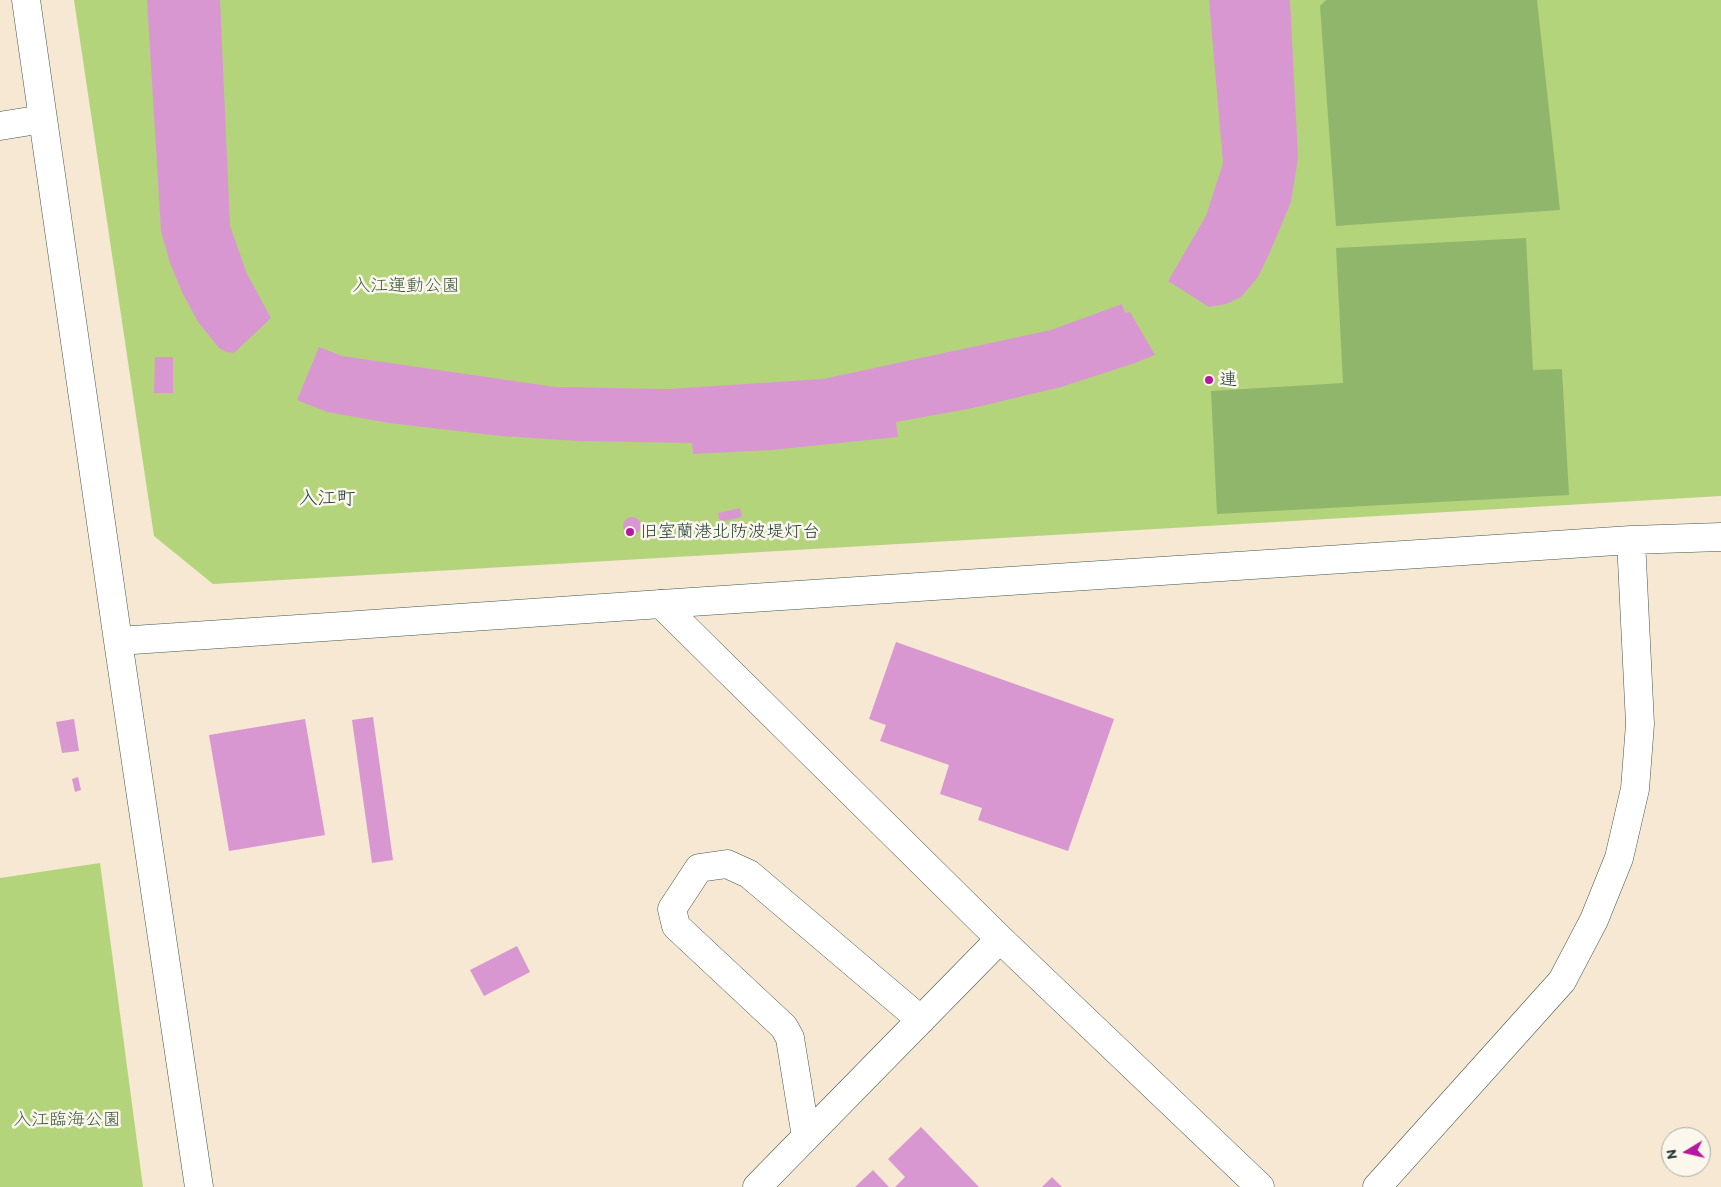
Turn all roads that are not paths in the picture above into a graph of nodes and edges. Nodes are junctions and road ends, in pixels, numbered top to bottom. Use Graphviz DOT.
graph roads {
  1 [pos="26,0"];
  2 [pos="44,119"];
  3 [pos="0,126"];
  4 [pos="1721,537"];
  5 [pos="1631,540"];
  6 [pos="661,604"];
  7 [pos="118,641"];
  8 [pos="1000,939"];
  9 [pos="921,1020"];
  10 [pos="806,1137"];
  11 [pos="199,1187"];
  12 [pos="757,1187"];
  13 [pos="1260,1187"];
  14 [pos="1377,1187"];
  1 -- 2 [label="street"];
  2 -- 3 [label="street"];
  2 -- 7 [label="street"];
  4 -- 5 [label="street"];
  5 -- 6 [label="street"];
  5 -- 14 [label="street"];
  6 -- 7 [label="street"];
  6 -- 8 [label="street"];
  7 -- 11 [label="street"];
  8 -- 9 [label="street"];
  8 -- 13 [label="street"];
  9 -- 10 [label="street"];
  9 -- 10 [label="street"];
  10 -- 12 [label="street"];
}
